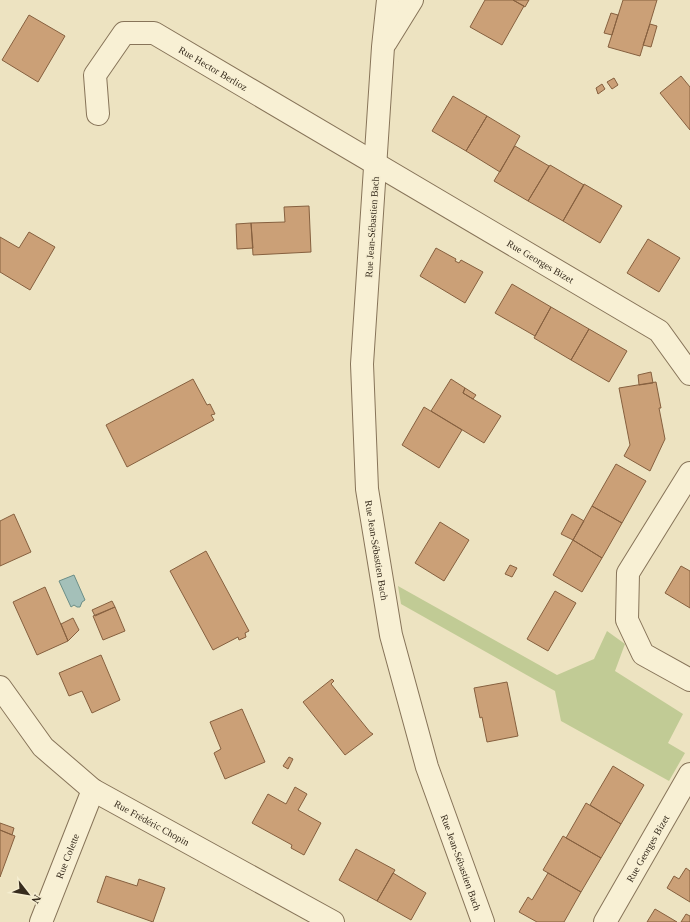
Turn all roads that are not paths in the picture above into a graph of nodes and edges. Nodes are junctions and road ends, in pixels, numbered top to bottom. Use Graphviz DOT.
graph roads {
  1 [pos="388,0"];
  2 [pos="412,0"];
  3 [pos="383,47"];
  4 [pos="98,114"];
  5 [pos="376,164"];
  6 [pos="690,374"];
  7 [pos="690,473"];
  8 [pos="690,680"];
  9 [pos="0,687"];
  10 [pos="690,774"];
  11 [pos="93,790"];
  12 [pos="41,922"];
  13 [pos="333,922"];
  14 [pos="483,922"];
  15 [pos="605,922"];
  1 -- 3 [label="street, Rue Jean-Sébastien Bach"];
  2 -- 3 [label="street"];
  3 -- 5 [label="street, Rue Jean-Sébastien Bach"];
  4 -- 5 [label="street, Rue Hector Berlioz"];
  5 -- 6 [label="street, Rue Georges Bizet"];
  5 -- 14 [label="street, Rue Jean-Sébastien Bach"];
  7 -- 8 [label="street"];
  9 -- 11 [label="street, Rue Frédéric Chopin"];
  10 -- 15 [label="street, Rue Georges Bizet"];
  11 -- 12 [label="street, Rue Colette"];
  11 -- 13 [label="street, Rue Frédéric Chopin"];
}
